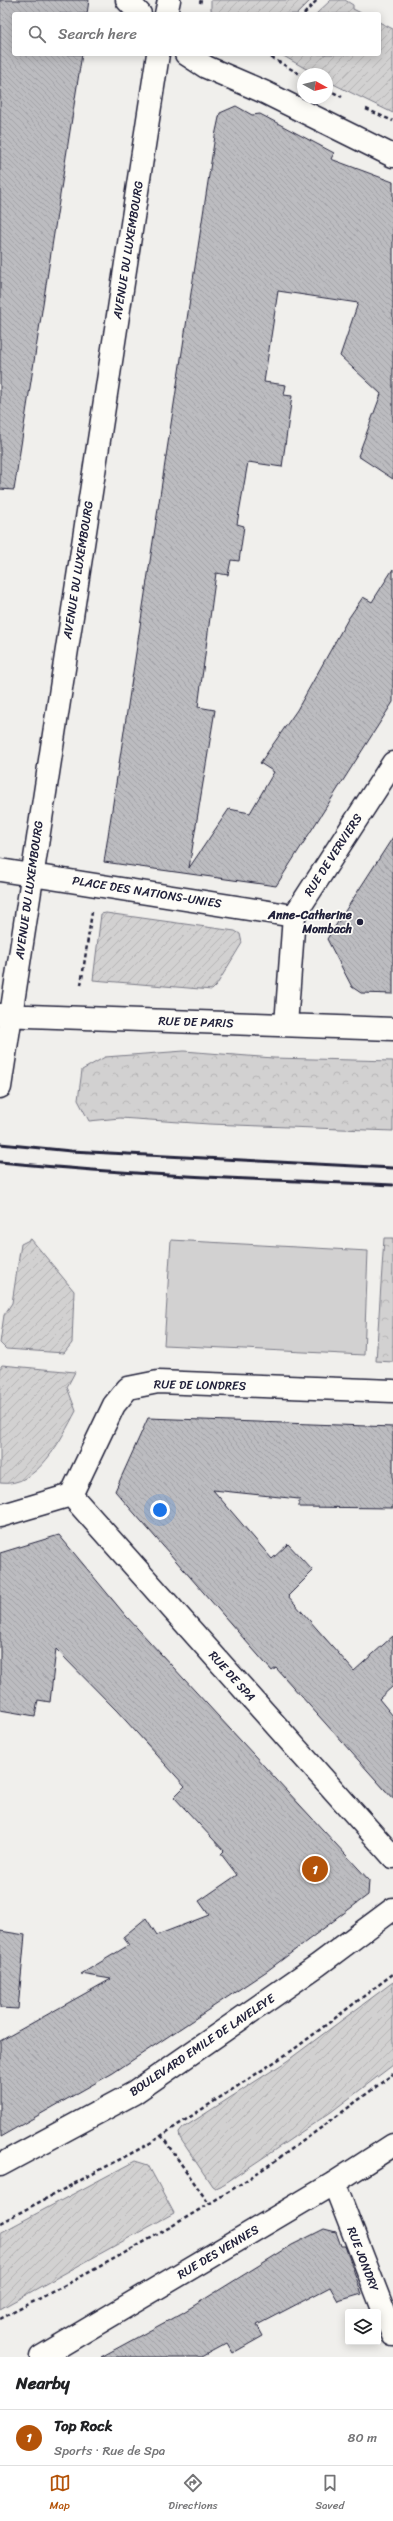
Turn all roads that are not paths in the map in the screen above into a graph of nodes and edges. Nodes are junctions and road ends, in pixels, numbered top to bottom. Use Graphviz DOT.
graph roads {
  1 [pos="127,0"];
  2 [pos="157,0"];
  3 [pos="169,0"];
  4 [pos="138,12"];
  5 [pos="158,12"];
  6 [pos="166,12"];
  7 [pos="158,56"];
  8 [pos="189,56"];
  9 [pos="393,156"];
  10 [pos="393,763"];
  11 [pos="0,870"];
  12 [pos="31,875"];
  13 [pos="294,916"];
  14 [pos="5,1016"];
  15 [pos="286,1025"];
  16 [pos="393,1029"];
  17 [pos="0,1086"];
  18 [pos="393,1391"];
  19 [pos="71,1495"];
  20 [pos="0,1516"];
  21 [pos="393,1857"];
  22 [pos="393,1909"];
  23 [pos="393,2145"];
  24 [pos="0,2165"];
  25 [pos="334,2183"];
  26 [pos="393,2334"];
  27 [pos="41,2357"];
  1 -- 4 [label="street"];
  2 -- 5 [label="street"];
  3 -- 6 [label="street"];
  7 -- 12 [label="street, AVENUE DU LUXEMBOURG"];
  8 -- 9 [label="street"];
  10 -- 13 [label="street, RUE DE VERVIERS"];
  11 -- 12 [label="street, PLACE DES NATIONS-UNIES"];
  12 -- 13 [label="street, PLACE DES NATIONS-UNIES"];
  12 -- 14 [label="street, AVENUE DU LUXEMBOURG"];
  13 -- 15 [label="street, RUE DE VERVIERS"];
  14 -- 15 [label="street, RUE DE PARIS"];
  14 -- 17 [label="street, AVENUE DU LUXEMBOURG"];
  15 -- 16 [label="street, RUE DE PARIS"];
  18 -- 19 [label="street, RUE DE LONDRES"];
  19 -- 20 [label="street"];
  19 -- 21 [label="street, RUE DE SPA"];
  22 -- 24 [label="street, BOULEVARD EMILE DE LAVELEYE"];
  23 -- 25 [label="street, RUE DES VENNES"];
  25 -- 26 [label="street, RUE JONDRY"];
  25 -- 27 [label="street, RUE DES VENNES"];
}
